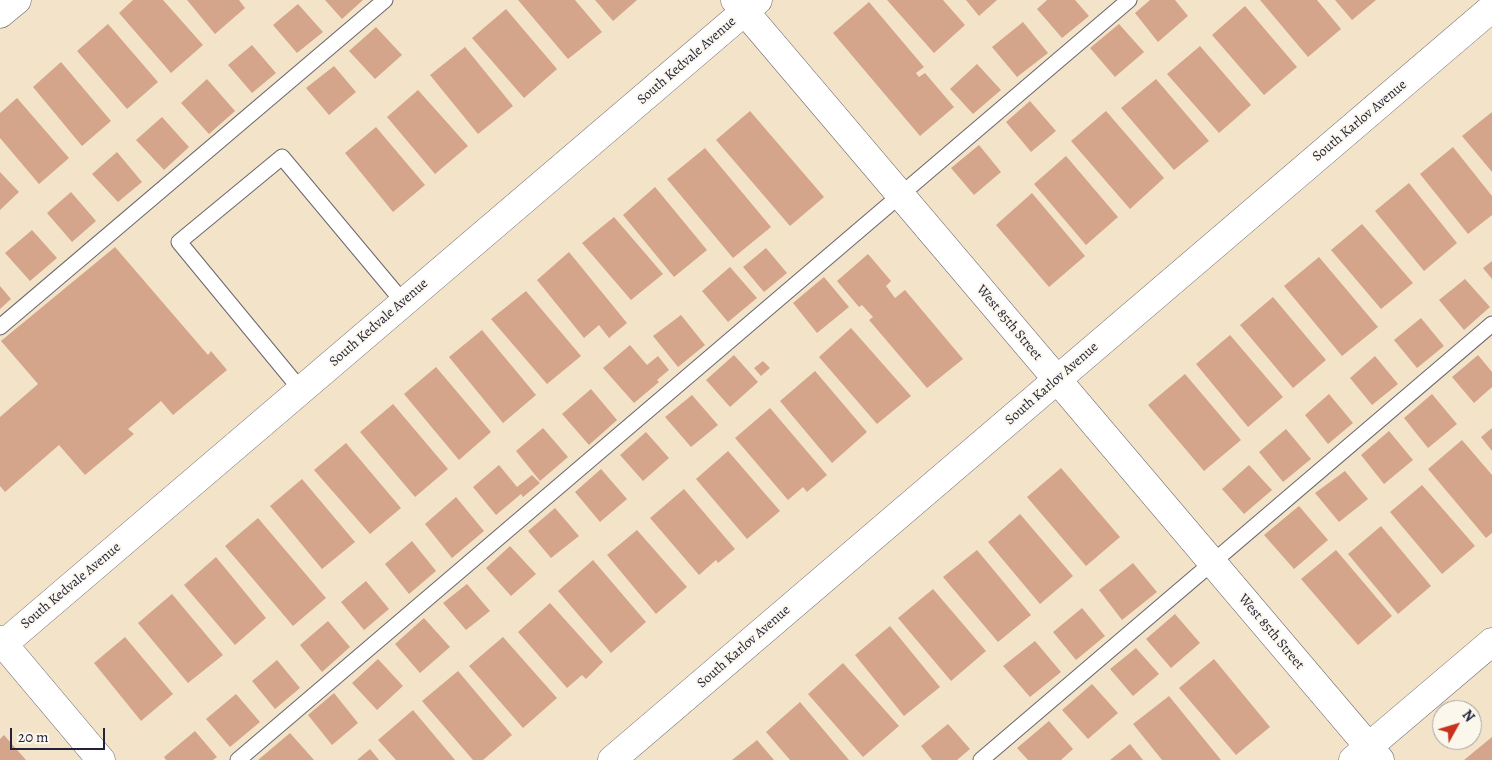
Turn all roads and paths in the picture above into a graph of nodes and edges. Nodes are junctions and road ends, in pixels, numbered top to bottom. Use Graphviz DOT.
graph roads {
  1 [pos="17,0"];
  2 [pos="385,0"];
  3 [pos="1129,0"];
  4 [pos="746,4"];
  5 [pos="1492,8"];
  6 [pos="0,14"];
  7 [pos="901,195"];
  8 [pos="404,303"];
  9 [pos="1492,324"];
  10 [pos="0,327"];
  11 [pos="1057,380"];
  12 [pos="302,390"];
  13 [pos="1213,563"];
  14 [pos="1492,642"];
  15 [pos="1,644"];
  16 [pos="1367,756"];
  17 [pos="101,760"];
  18 [pos="238,760"];
  19 [pos="612,760"];
  20 [pos="982,760"];
  1 -- 6 [label="street"];
  2 -- 10 [label="lane"];
  3 -- 7 [label="lane"];
  4 -- 7 [label="street, West 85th Street"];
  4 -- 8 [label="street, South Kedvale Avenue"];
  5 -- 11 [label="street, South Karlov Avenue"];
  7 -- 11 [label="street, West 85th Street"];
  7 -- 18 [label="lane"];
  8 -- 12 [label="street, South Kedvale Avenue"];
  8 -- 12 [label="lane"];
  9 -- 13 [label="lane"];
  11 -- 13 [label="street, West 85th Street"];
  11 -- 19 [label="street, South Karlov Avenue"];
  12 -- 15 [label="street, South Kedvale Avenue"];
  13 -- 16 [label="street, West 85th Street"];
  13 -- 20 [label="lane"];
  14 -- 16 [label="street"];
  15 -- 17 [label="street"];
}
